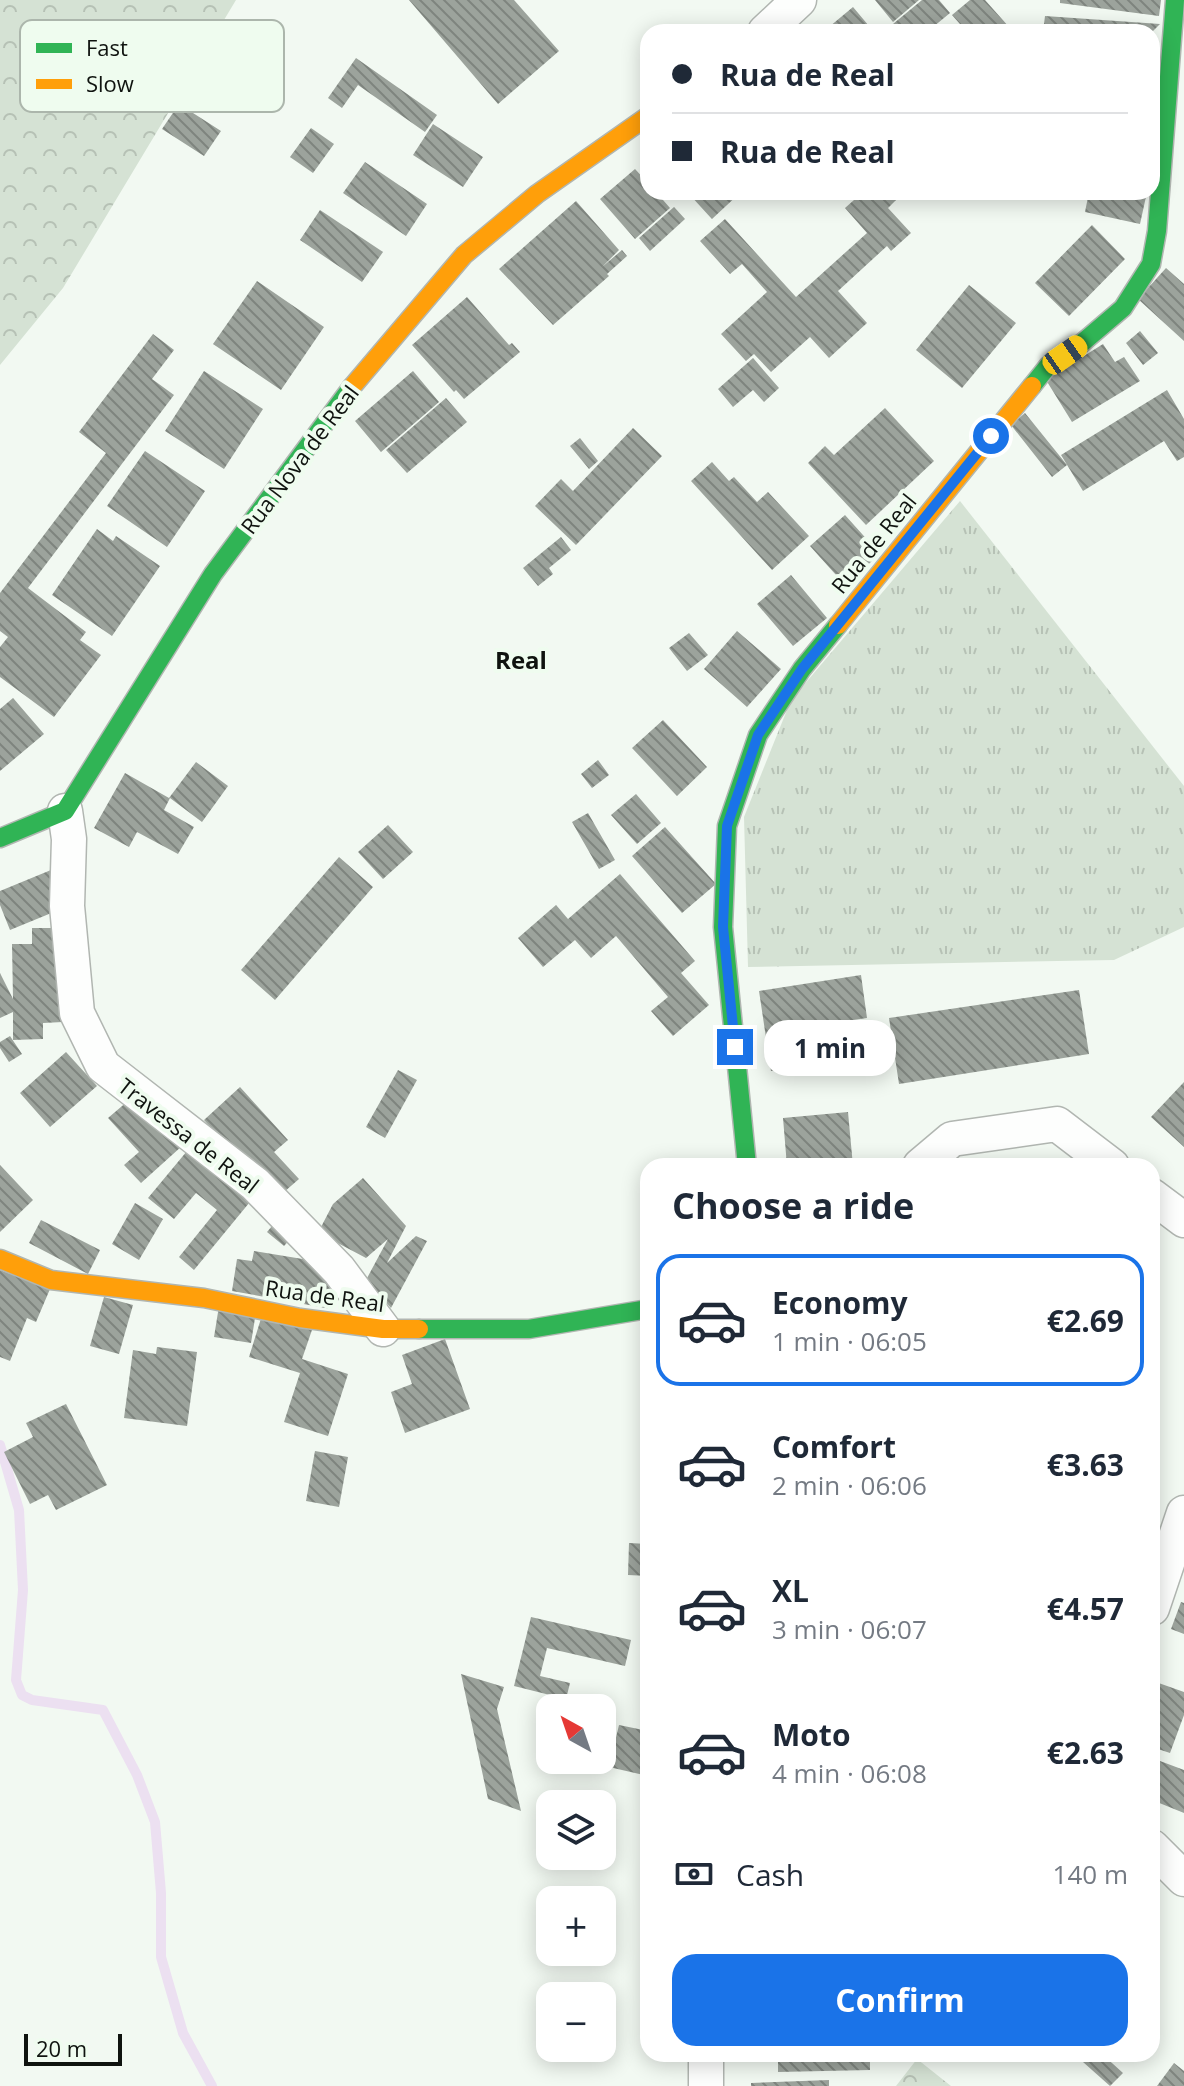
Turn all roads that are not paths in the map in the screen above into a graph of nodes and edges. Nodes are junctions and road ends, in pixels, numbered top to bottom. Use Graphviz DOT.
graph roads {
  1 [pos="799,0"];
  2 [pos="1175,0"];
  3 [pos="774,24"];
  4 [pos="640,122"];
  5 [pos="1160,192"];
  6 [pos="1159,200"];
  7 [pos="65,811"];
  8 [pos="0,838"];
  9 [pos="746,1158"];
  10 [pos="929,1158"];
  11 [pos="1102,1158"];
  12 [pos="1160,1202"];
  13 [pos="1184,1220"];
  14 [pos="0,1259"];
  15 [pos="640,1310"];
  16 [pos="383,1329"];
  17 [pos="1184,1513"];
  18 [pos="1160,1580"];
  19 [pos="1160,1855"];
  20 [pos="1184,1879"];
  21 [pos="706,2062"];
  22 [pos="706,2086"];
  1 -- 3 [label="street"];
  2 -- 5 [label="street, Rua de Real"];
  4 -- 7 [label="street, Rua Nova de Real"];
  6 -- 9 [label="street, Rua de Real"];
  7 -- 8 [label="street"];
  7 -- 16 [label="street, Travessa de Real"];
  10 -- 11 [label="street"];
  12 -- 13 [label="street"];
  14 -- 16 [label="street, Rua de Real"];
  15 -- 16 [label="street, Rua de Real"];
  17 -- 18 [label="street"];
  19 -- 20 [label="street"];
  21 -- 22 [label="street"];
}
